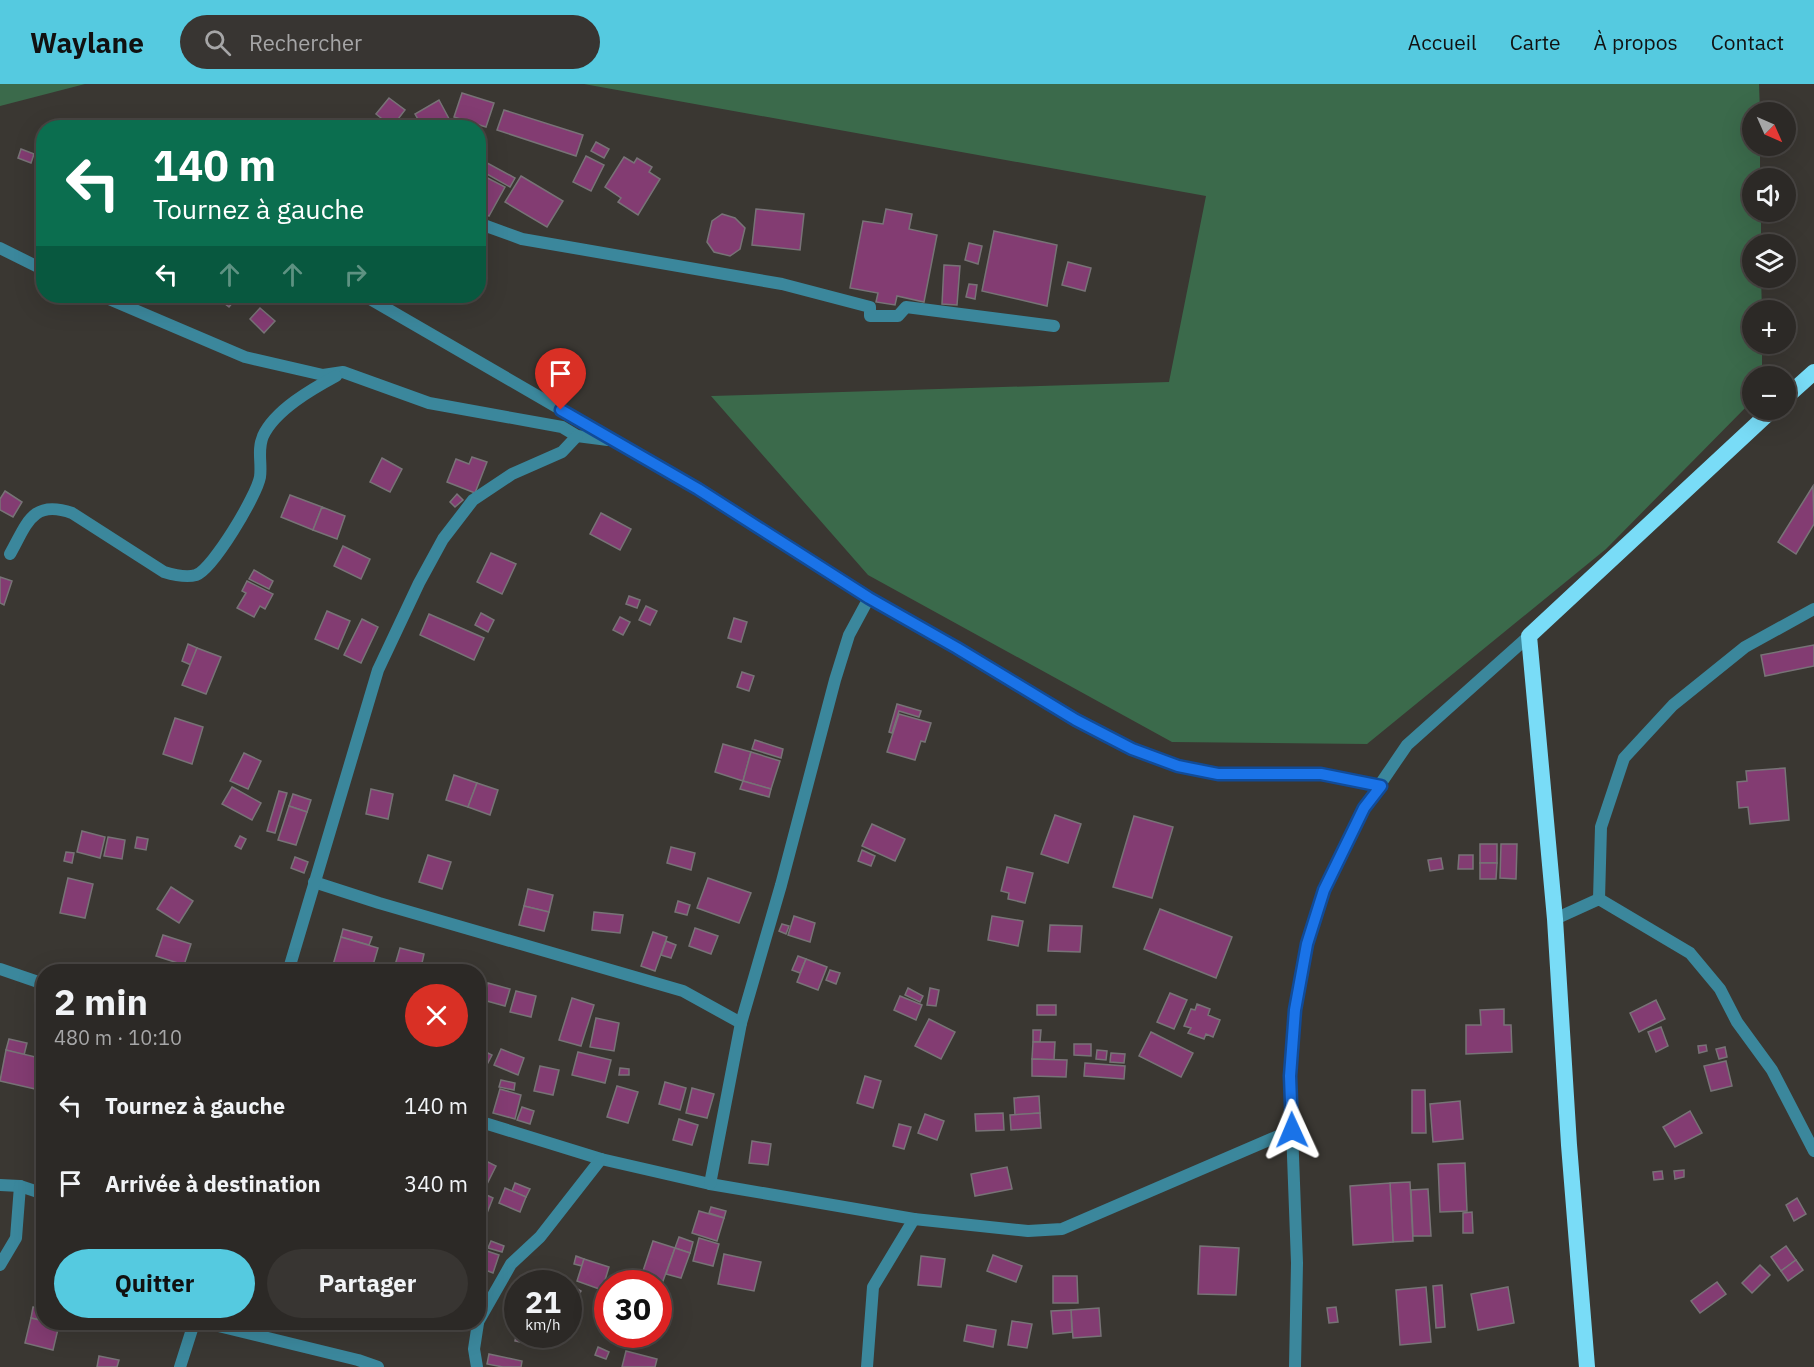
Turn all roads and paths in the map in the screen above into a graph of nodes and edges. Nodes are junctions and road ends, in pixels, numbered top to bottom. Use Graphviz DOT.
graph roads {
  1 [pos="486,226"];
  2 [pos="0,248"];
  3 [pos="36,266"];
  4 [pos="118,303"];
  5 [pos="377,303"];
  6 [pos="1054,326"];
  7 [pos="343,372"];
  8 [pos="1814,372"];
  9 [pos="1796,388"];
  10 [pos="1761,420"];
  11 [pos="577,436"];
  12 [pos="615,441"];
  13 [pos="10,554"];
  14 [pos="869,598"];
  15 [pos="1814,609"];
  16 [pos="1529,636"];
  17 [pos="1381,786"];
  18 [pos="315,882"];
  19 [pos="1599,899"];
  20 [pos="1555,919"];
  21 [pos="290,964"];
  22 [pos="0,969"];
  23 [pos="36,981"];
  24 [pos="741,1023"];
  25 [pos="486,1123"];
  26 [pos="1292,1130"];
  27 [pos="1814,1151"];
  28 [pos="601,1159"];
  29 [pos="710,1184"];
  30 [pos="0,1185"];
  31 [pos="20,1186"];
  32 [pos="36,1191"];
  33 [pos="914,1219"];
  34 [pos="0,1265"];
  35 [pos="486,1309"];
  36 [pos="192,1330"];
  37 [pos="236,1330"];
  38 [pos="477,1330"];
  39 [pos="180,1367"];
  40 [pos="378,1367"];
  41 [pos="477,1367"];
  42 [pos="867,1367"];
  43 [pos="1295,1367"];
  44 [pos="1587,1367"];
  1 -- 6 [label="street"];
  2 -- 3 [label="street"];
  4 -- 7 [label="street"];
  5 -- 12 [label="street"];
  7 -- 11 [label="street"];
  7 -- 13 [label="street"];
  8 -- 9 [label="highway"];
  10 -- 16 [label="highway"];
  11 -- 12 [label="street"];
  11 -- 18 [label="street"];
  12 -- 14 [label="street"];
  14 -- 17 [label="street"];
  14 -- 24 [label="street"];
  15 -- 19 [label="street"];
  16 -- 17 [label="street"];
  16 -- 20 [label="highway"];
  17 -- 26 [label="street"];
  18 -- 21 [label="street"];
  18 -- 24 [label="street"];
  19 -- 20 [label="street"];
  19 -- 27 [label="street"];
  20 -- 44 [label="highway"];
  22 -- 23 [label="street"];
  24 -- 29 [label="street"];
  25 -- 28 [label="street"];
  26 -- 33 [label="street"];
  26 -- 43 [label="street"];
  28 -- 29 [label="street"];
  28 -- 35 [label="street"];
  29 -- 33 [label="street"];
  30 -- 31 [label="street"];
  31 -- 32 [label="street"];
  31 -- 34 [label="street"];
  33 -- 42 [label="street"];
  36 -- 39 [label="street"];
  37 -- 40 [label="street"];
  38 -- 41 [label="street"];
}
